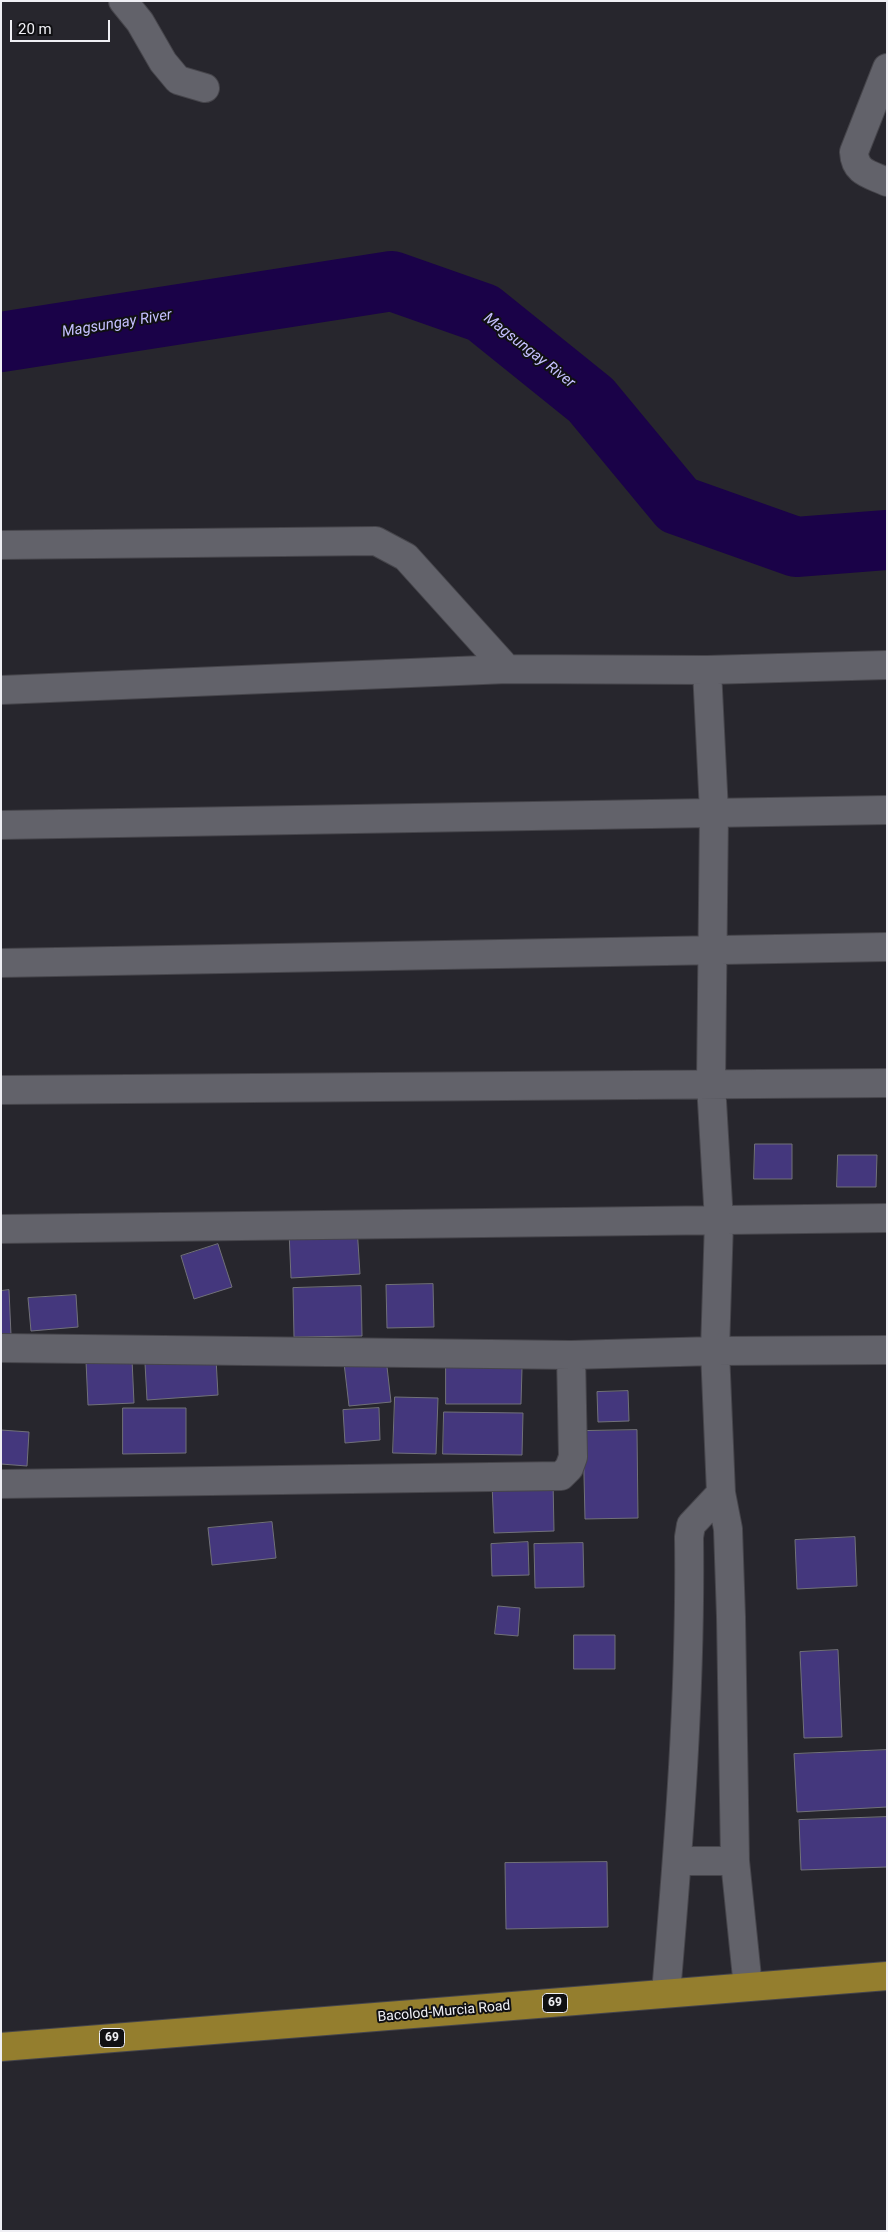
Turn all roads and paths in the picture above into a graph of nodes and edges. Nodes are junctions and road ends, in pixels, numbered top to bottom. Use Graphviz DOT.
graph roads {
  1 [pos="123,1"];
  2 [pos="887,68"];
  3 [pos="205,88"];
  4 [pos="887,182"];
  5 [pos="1,545"];
  6 [pos="887,665"];
  7 [pos="507,669"];
  8 [pos="707,670"];
  9 [pos="1,690"];
  10 [pos="887,810"];
  11 [pos="714,812"];
  12 [pos="1,825"];
  13 [pos="887,947"];
  14 [pos="713,951"];
  15 [pos="1,963"];
  16 [pos="887,1083"];
  17 [pos="710,1084"];
  18 [pos="1,1090"];
  19 [pos="887,1218"];
  20 [pos="718,1221"];
  21 [pos="1,1229"];
  22 [pos="1,1348"];
  23 [pos="887,1350"];
  24 [pos="715,1351"];
  25 [pos="572,1355"];
  26 [pos="1,1484"];
  27 [pos="722,1493"];
  28 [pos="690,1614"];
  29 [pos="731,1617"];
  30 [pos="677,1861"];
  31 [pos="735,1861"];
  32 [pos="887,1976"];
  33 [pos="748,1987"];
  34 [pos="666,1994"];
  35 [pos="1,2047"];
  1 -- 3 [label="street"];
  2 -- 4 [label="street"];
  5 -- 7 [label="street"];
  6 -- 8 [label="street"];
  7 -- 8 [label="street"];
  7 -- 9 [label="street"];
  8 -- 11 [label="street"];
  10 -- 11 [label="street"];
  11 -- 12 [label="street"];
  11 -- 14 [label="street"];
  13 -- 14 [label="street"];
  14 -- 15 [label="street"];
  14 -- 17 [label="street"];
  16 -- 17 [label="street"];
  17 -- 18 [label="street"];
  17 -- 20 [label="street"];
  19 -- 20 [label="street"];
  20 -- 21 [label="street"];
  20 -- 24 [label="street"];
  22 -- 25 [label="street"];
  23 -- 24 [label="street"];
  24 -- 25 [label="street"];
  24 -- 27 [label="street"];
  25 -- 26 [label="street"];
  27 -- 28 [label="street"];
  27 -- 29 [label="street"];
  28 -- 29 [label="street"];
  28 -- 30 [label="street"];
  29 -- 31 [label="street"];
  30 -- 31 [label="street"];
  30 -- 34 [label="street"];
  31 -- 33 [label="street"];
  32 -- 33 [label="main road, Bacolod-Murcia Road / 69"];
  33 -- 34 [label="main road, Bacolod-Murcia Road / 69"];
  34 -- 35 [label="main road, Bacolod-Murcia Road / 69"];
}
